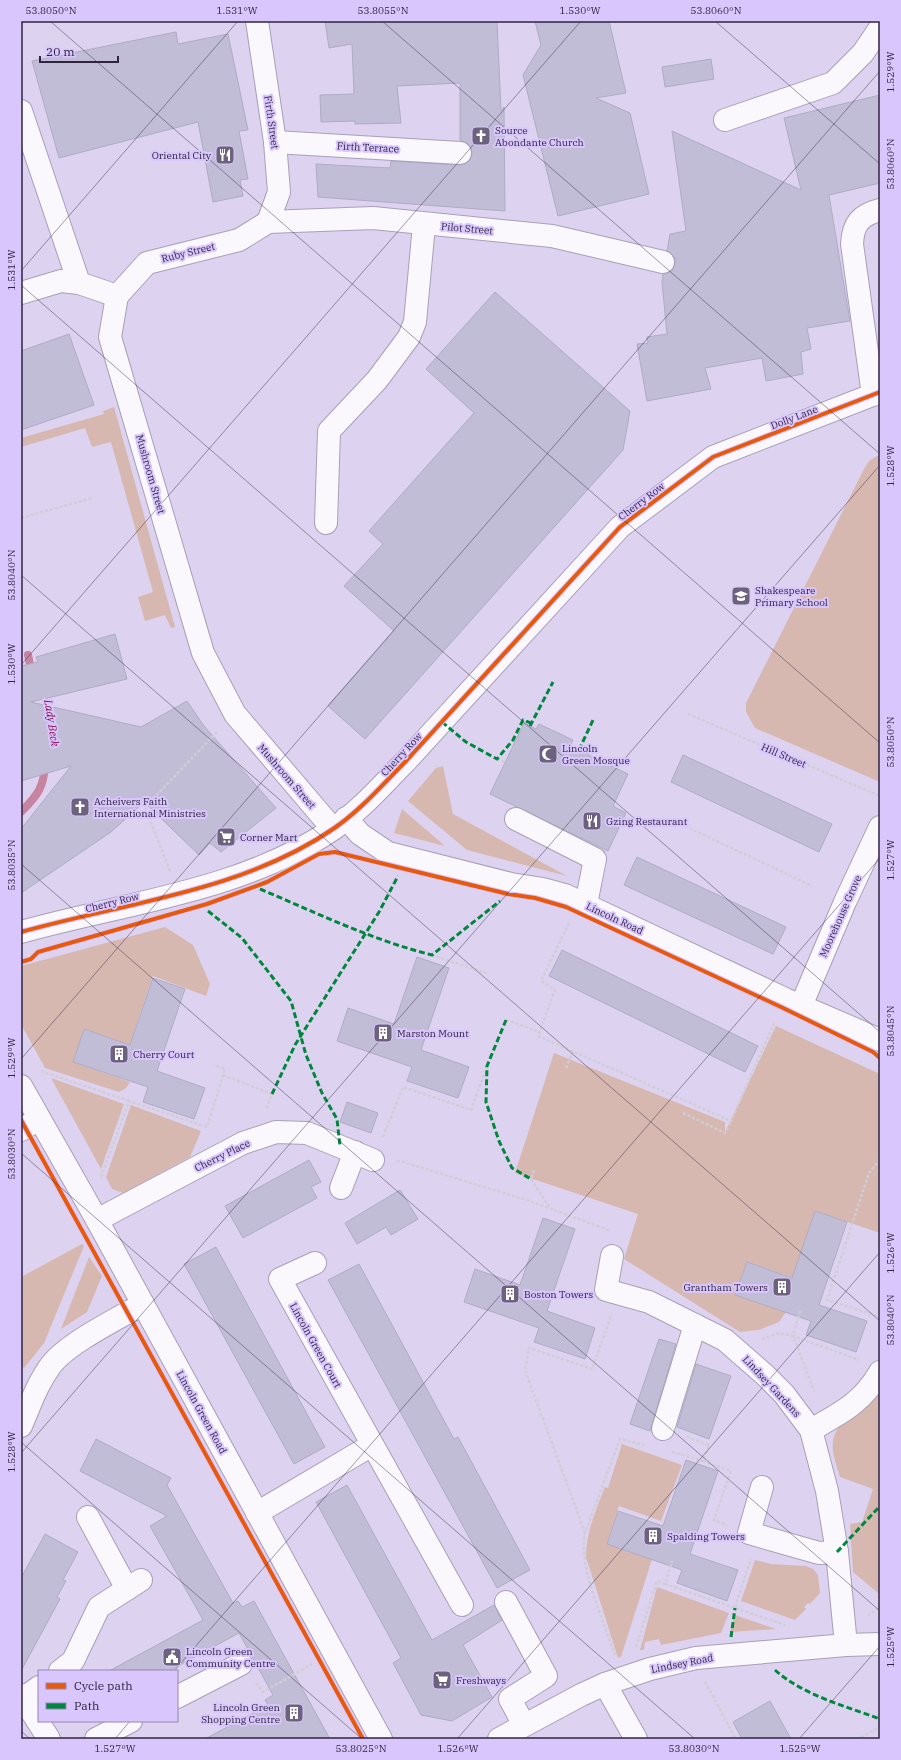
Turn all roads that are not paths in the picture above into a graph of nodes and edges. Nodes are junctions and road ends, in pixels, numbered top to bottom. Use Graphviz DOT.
graph roads {
  1 [pos="257,21"];
  2 [pos="880,28"];
  3 [pos="21,111"];
  4 [pos="725,120"];
  5 [pos="275,142"];
  6 [pos="460,153"];
  7 [pos="880,210"];
  8 [pos="268,222"];
  9 [pos="424,225"];
  10 [pos="663,262"];
  11 [pos="79,283"];
  12 [pos="21,293"];
  13 [pos="118,296"];
  14 [pos="876,393"];
  15 [pos="713,457"];
  16 [pos="326,523"];
  17 [pos="516,819"];
  18 [pos="340,824"];
  19 [pos="880,826"];
  20 [pos="586,904"];
  21 [pos="21,932"];
  22 [pos="800,1006"];
  23 [pos="880,1040"];
  24 [pos="21,1086"];
  25 [pos="39,1119"];
  26 [pos="21,1130"];
  27 [pos="341,1188"];
  28 [pos="97,1220"];
  29 [pos="612,1256"];
  30 [pos="315,1263"];
  31 [pos="143,1304"];
  32 [pos="695,1325"];
  33 [pos="873,1367"];
  34 [pos="21,1426"];
  35 [pos="663,1429"];
  36 [pos="811,1430"];
  37 [pos="372,1445"];
  38 [pos="762,1487"];
  39 [pos="257,1513"];
  40 [pos="88,1517"];
  41 [pos="837,1552"];
  42 [pos="506,1602"];
  43 [pos="462,1605"];
  44 [pos="880,1644"];
  45 [pos="846,1645"];
  46 [pos="241,1664"];
  47 [pos="61,1670"];
  48 [pos="605,1684"];
  49 [pos="28,1693"];
  50 [pos="178,1696"];
  51 [pos="38,1715"];
  52 [pos="41,1722"];
  53 [pos="129,1722"];
  54 [pos="524,1725"];
  55 [pos="49,1739"];
  56 [pos="96,1739"];
  57 [pos="380,1739"];
  58 [pos="499,1739"];
  59 [pos="636,1739"];
  1 -- 5 [label="street, Firth Street"];
  2 -- 4 [label="street"];
  3 -- 11 [label="street"];
  5 -- 6 [label="street, Firth Terrace"];
  5 -- 8 [label="street, Firth Street"];
  7 -- 14 [label="street"];
  8 -- 9 [label="street, Pilot Street"];
  8 -- 13 [label="street, Ruby Street"];
  9 -- 10 [label="street, Pilot Street"];
  9 -- 16 [label="street"];
  11 -- 12 [label="street"];
  11 -- 13 [label="street"];
  13 -- 18 [label="street, Mushroom Street"];
  14 -- 15 [label="street, Dolly Lane"];
  15 -- 18 [label="street, Cherry Row"];
  17 -- 20 [label="street"];
  18 -- 20 [label="street, Lincoln Road"];
  18 -- 21 [label="street, Cherry Row"];
  19 -- 22 [label="street, Moorehouse Grove"];
  20 -- 22 [label="street, Lincoln Road"];
  22 -- 23 [label="street, Lincoln Road"];
  24 -- 25 [label="street, Lincoln Green Road"];
  25 -- 26 [label="street"];
  25 -- 28 [label="street, Lincoln Green Road"];
  27 -- 28 [label="street, Cherry Place"];
  28 -- 31 [label="street, Lincoln Green Road"];
  29 -- 32 [label="street, Lindsey Gardens"];
  30 -- 37 [label="street, Lincoln Green Court"];
  31 -- 34 [label="street"];
  31 -- 39 [label="street, Lincoln Green Road"];
  32 -- 35 [label="street"];
  32 -- 36 [label="street, Lindsey Gardens"];
  33 -- 36 [label="street"];
  36 -- 41 [label="street, Lindsey Gardens"];
  37 -- 39 [label="street"];
  37 -- 43 [label="street, Lincoln Green Court"];
  38 -- 41 [label="street"];
  39 -- 57 [label="street, Lincoln Green Road"];
  40 -- 47 [label="street"];
  41 -- 45 [label="street, Lindsey Gardens"];
  42 -- 54 [label="street"];
  44 -- 45 [label="street, Lindsey Road"];
  45 -- 48 [label="street, Lindsey Road"];
  46 -- 50 [label="street"];
  48 -- 54 [label="street, Lindsey Road"];
  48 -- 59 [label="street"];
  49 -- 51 [label="street"];
  52 -- 55 [label="street"];
  53 -- 56 [label="street"];
  54 -- 58 [label="street, Lindsey Road"];
}
